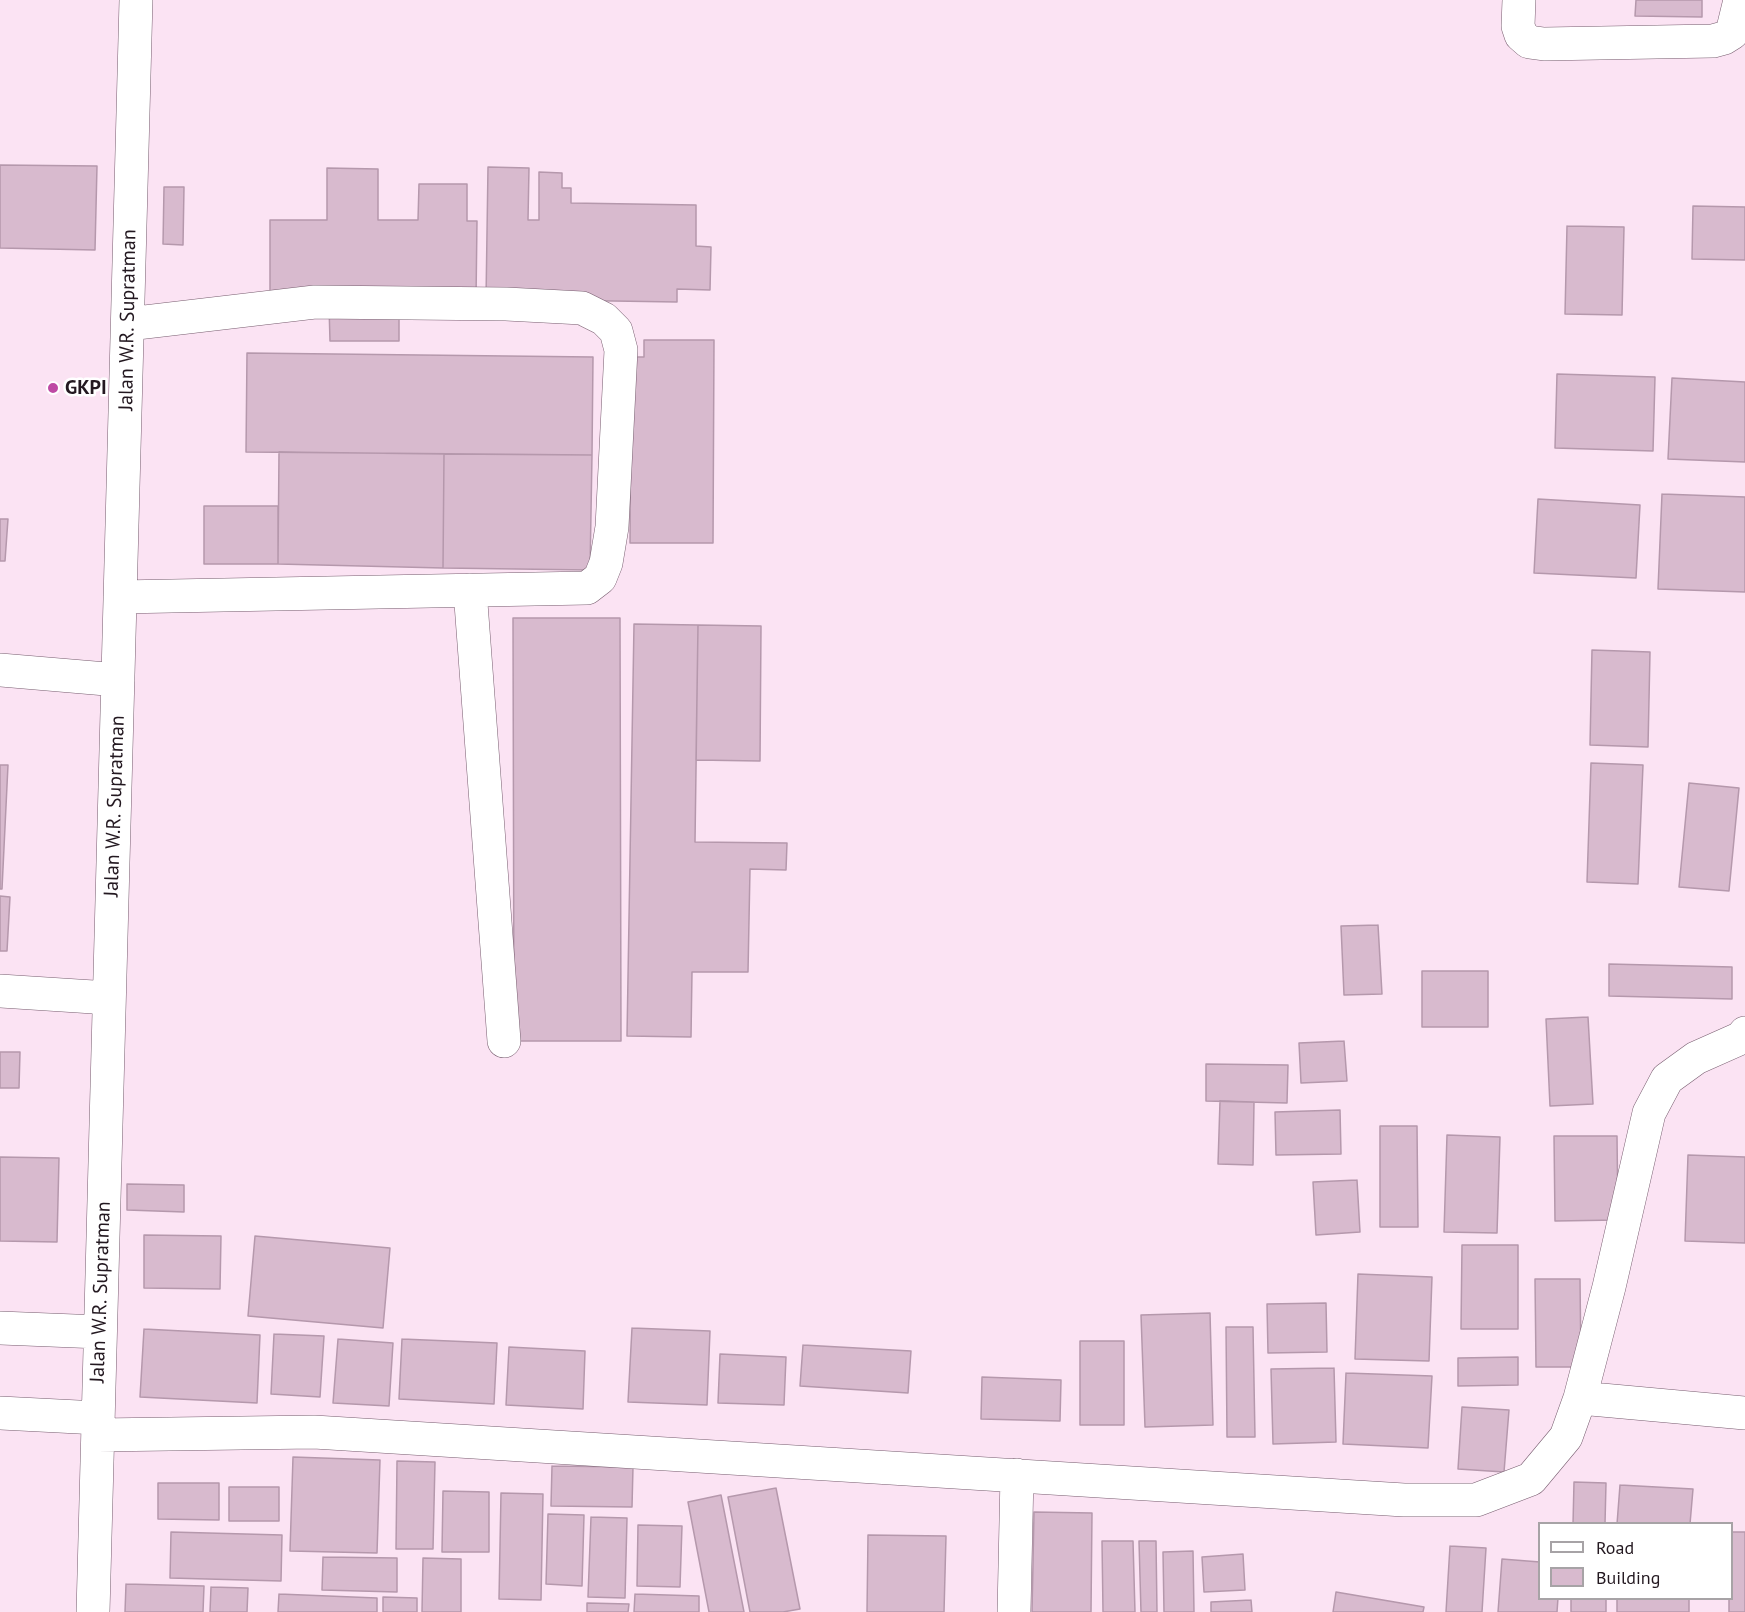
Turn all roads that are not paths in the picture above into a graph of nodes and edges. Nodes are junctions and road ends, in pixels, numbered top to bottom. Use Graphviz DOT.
graph roads {
  1 [pos="136,0"];
  2 [pos="1519,0"];
  3 [pos="1740,0"];
  4 [pos="128,324"];
  5 [pos="470,590"];
  6 [pos="120,597"];
  7 [pos="0,670"];
  8 [pos="118,680"];
  9 [pos="0,991"];
  10 [pos="110,998"];
  11 [pos="1744,1037"];
  12 [pos="504,1041"];
  13 [pos="0,1328"];
  14 [pos="100,1332"];
  15 [pos="1580,1398"];
  16 [pos="0,1413"];
  17 [pos="1745,1413"];
  18 [pos="98,1426"];
  19 [pos="1017,1475"];
  20 [pos="93,1612"];
  21 [pos="1014,1612"];
  1 -- 4 [label="street, Jalan W.R. Supratman"];
  2 -- 3 [label="street"];
  4 -- 5 [label="street"];
  4 -- 6 [label="street, Jalan W.R. Supratman"];
  5 -- 6 [label="street"];
  5 -- 12 [label="street"];
  6 -- 8 [label="street, Jalan W.R. Supratman"];
  7 -- 8 [label="street"];
  8 -- 10 [label="street, Jalan W.R. Supratman"];
  9 -- 10 [label="street"];
  10 -- 14 [label="street, Jalan W.R. Supratman"];
  11 -- 15 [label="street"];
  13 -- 14 [label="street"];
  14 -- 18 [label="street, Jalan W.R. Supratman"];
  15 -- 17 [label="street"];
  15 -- 19 [label="street"];
  16 -- 18 [label="street"];
  18 -- 19 [label="street"];
  18 -- 20 [label="street, Jalan W.R. Supratman"];
  19 -- 21 [label="street"];
}
